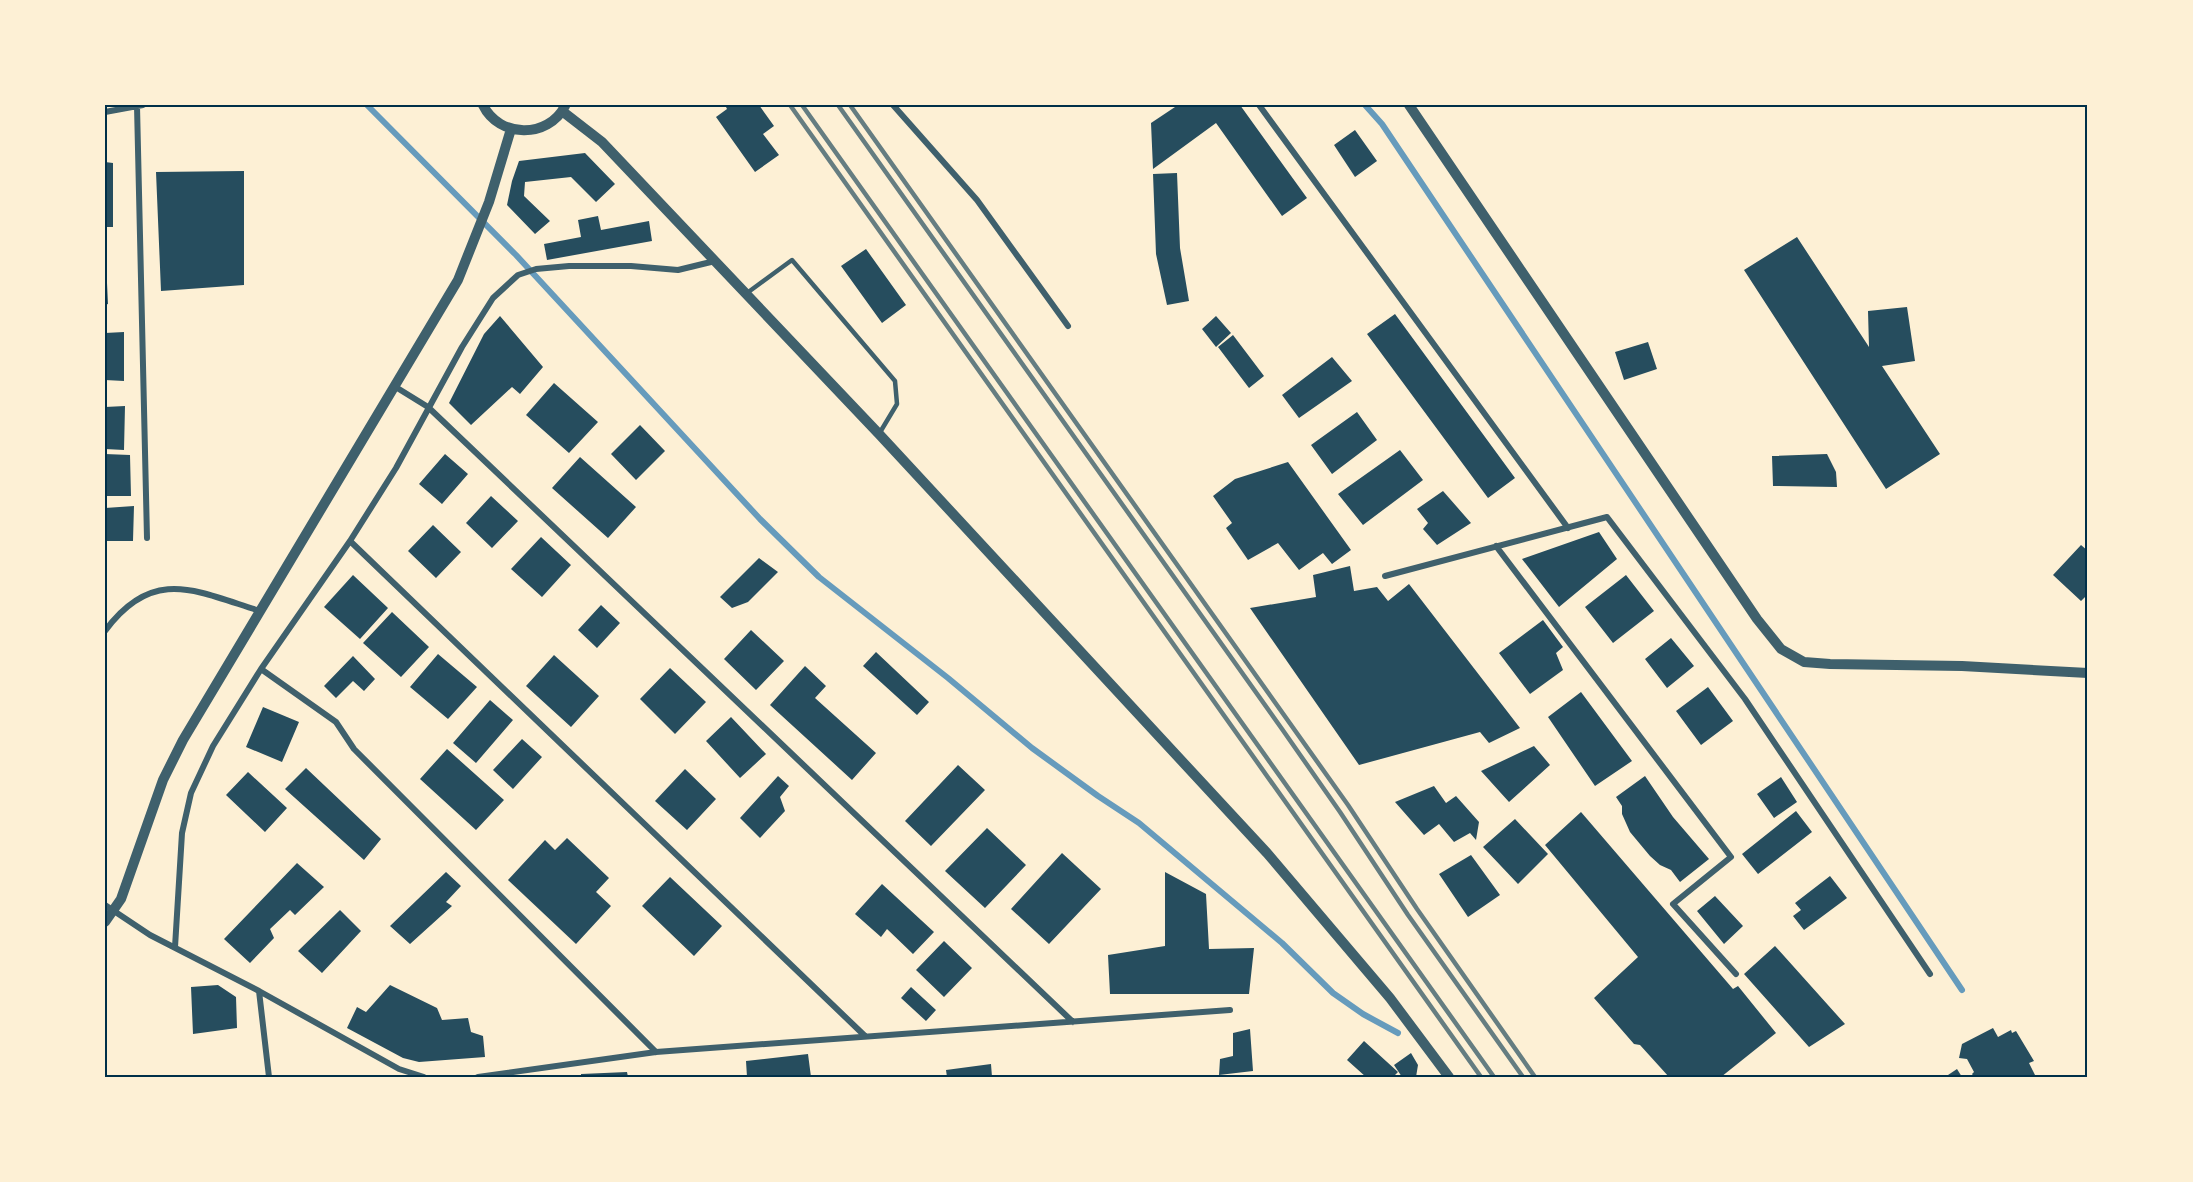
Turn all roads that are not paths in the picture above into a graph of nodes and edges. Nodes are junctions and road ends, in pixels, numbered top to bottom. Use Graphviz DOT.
graph roads {
  1 [pos="142,105"];
  2 [pos="483,105"];
  3 [pos="893,105"];
  4 [pos="1259,105"];
  5 [pos="1409,105"];
  6 [pos="137,106"];
  7 [pos="563,108"];
  8 [pos="105,112"];
  9 [pos="511,129"];
  10 [pos="715,261"];
  11 [pos="746,294"];
  12 [pos="1068,326"];
  13 [pos="394,386"];
  14 [pos="428,407"];
  15 [pos="879,434"];
  16 [pos="1568,528"];
  17 [pos="147,538"];
  18 [pos="350,542"];
  19 [pos="1496,546"];
  20 [pos="1385,576"];
  21 [pos="260,611"];
  22 [pos="105,631"];
  23 [pos="261,669"];
  24 [pos="2088,673"];
  25 [pos="105,905"];
  26 [pos="105,922"];
  27 [pos="176,947"];
  28 [pos="1736,974"];
  29 [pos="1930,974"];
  30 [pos="259,991"];
  31 [pos="1230,1010"];
  32 [pos="1073,1022"];
  33 [pos="865,1036"];
  34 [pos="656,1052"];
  35 [pos="269,1077"];
  36 [pos="423,1077"];
  37 [pos="478,1077"];
  38 [pos="1449,1077"];
  1 -- 6 [label="street"];
  2 -- 9 [label="street"];
  3 -- 12 [label="street"];
  4 -- 16 [label="street"];
  5 -- 24 [label="street"];
  6 -- 8 [label="street"];
  6 -- 17 [label="street"];
  7 -- 9 [label="street"];
  7 -- 10 [label="street"];
  9 -- 13 [label="street"];
  10 -- 11 [label="street"];
  10 -- 14 [label="street"];
  11 -- 15 [label="street"];
  11 -- 15 [label="lane"];
  13 -- 14 [label="street"];
  13 -- 21 [label="street"];
  14 -- 18 [label="street"];
  14 -- 32 [label="street"];
  15 -- 38 [label="street"];
  16 -- 19 [label="street"];
  16 -- 29 [label="street"];
  18 -- 23 [label="street"];
  18 -- 33 [label="street"];
  19 -- 20 [label="street"];
  19 -- 28 [label="street"];
  21 -- 22 [label="street"];
  21 -- 26 [label="street"];
  23 -- 27 [label="street"];
  23 -- 34 [label="street"];
  25 -- 27 [label="street"];
  27 -- 30 [label="street"];
  30 -- 35 [label="street"];
  30 -- 36 [label="street"];
  31 -- 32 [label="street"];
  32 -- 33 [label="street"];
  33 -- 34 [label="street"];
  34 -- 37 [label="street"];
}
